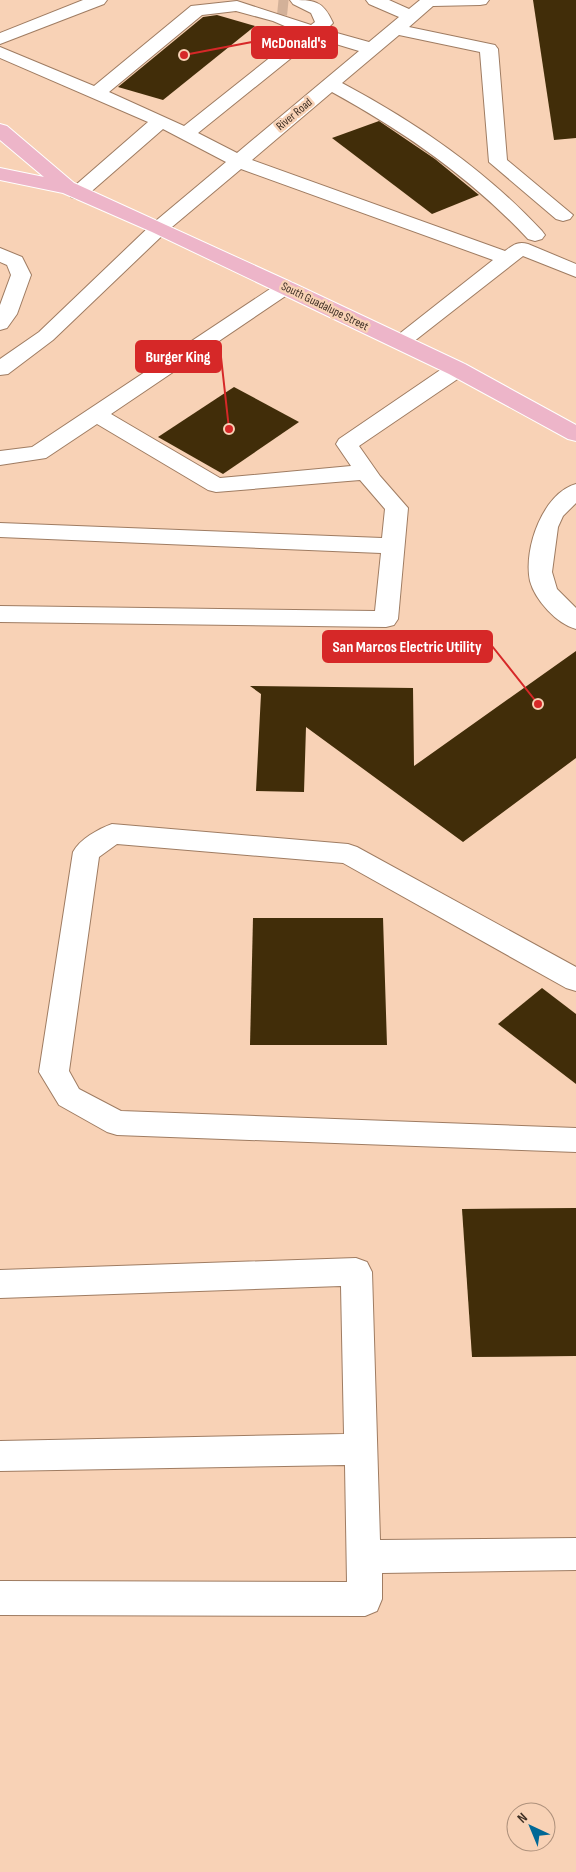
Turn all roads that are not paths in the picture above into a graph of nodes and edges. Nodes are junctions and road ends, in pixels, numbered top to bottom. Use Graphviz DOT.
graph roads {
  1 [pos="98,0"];
  2 [pos="207,0"];
  3 [pos="376,0"];
  4 [pos="430,0"];
  5 [pos="480,0"];
  6 [pos="283,9"];
  7 [pos="411,16"];
  8 [pos="307,29"];
  9 [pos="396,29"];
  10 [pos="0,40"];
  11 [pos="372,49"];
  12 [pos="0,52"];
  13 [pos="107,62"];
  14 [pos="92,74"];
  15 [pos="331,84"];
  16 [pos="76,86"];
  17 [pos="95,94"];
  18 [pos="161,121"];
  19 [pos="0,130"];
  20 [pos="185,134"];
  21 [pos="238,161"];
  22 [pos="0,174"];
  23 [pos="74,191"];
  24 [pos="570,211"];
  25 [pos="158,228"];
  26 [pos="522,247"];
  27 [pos="0,254"];
  28 [pos="576,271"];
  29 [pos="286,287"];
  30 [pos="0,324"];
  31 [pos="402,342"];
  32 [pos="0,346"];
  33 [pos="22,353"];
  34 [pos="0,369"];
  35 [pos="457,370"];
  36 [pos="96,414"];
  37 [pos="576,434"];
  38 [pos="0,458"];
  39 [pos="366,472"];
  40 [pos="576,491"];
  41 [pos="0,530"];
  42 [pos="393,546"];
  43 [pos="0,614"];
  44 [pos="576,620"];
  45 [pos="576,980"];
  46 [pos="576,1140"];
  47 [pos="0,1284"];
  48 [pos="360,1449"];
  49 [pos="0,1456"];
  50 [pos="576,1554"];
  51 [pos="364,1557"];
  52 [pos="0,1598"];
  1 -- 10 [label="street"];
  2 -- 13 [label="street"];
  3 -- 7 [label="street"];
  4 -- 5 [label="street"];
  4 -- 7 [label="street, River Road"];
  6 -- 8 [label="street"];
  6 -- 8 [label="street"];
  6 -- 17 [label="street"];
  7 -- 9 [label="street, River Road"];
  8 -- 11 [label="street"];
  8 -- 20 [label="street"];
  9 -- 11 [label="street, River Road"];
  9 -- 24 [label="street"];
  11 -- 15 [label="street, River Road"];
  12 -- 16 [label="street"];
  14 -- 16 [label="street"];
  15 -- 21 [label="street, River Road"];
  15 -- 26 [label="street"];
  16 -- 17 [label="street"];
  17 -- 18 [label="street"];
  18 -- 20 [label="street"];
  18 -- 23 [label="street"];
  19 -- 23 [label="main road, South Guadalupe Street"];
  20 -- 21 [label="street"];
  21 -- 25 [label="street, River Road"];
  21 -- 26 [label="street"];
  22 -- 23 [label="main road, South Guadalupe Street"];
  23 -- 25 [label="main road, South Guadalupe Street"];
  24 -- 26 [label="street"];
  25 -- 29 [label="main road, South Guadalupe Street"];
  25 -- 33 [label="street, River Road"];
  26 -- 28 [label="street"];
  26 -- 31 [label="street"];
  27 -- 30 [label="street"];
  29 -- 31 [label="main road, South Guadalupe Street"];
  29 -- 36 [label="street"];
  31 -- 35 [label="main road, South Guadalupe Street"];
  32 -- 33 [label="street"];
  33 -- 34 [label="street, River Road"];
  35 -- 37 [label="main road, South Guadalupe Street"];
  35 -- 39 [label="street"];
  36 -- 38 [label="street"];
  36 -- 39 [label="street"];
  39 -- 42 [label="street"];
  40 -- 44 [label="street"];
  41 -- 42 [label="street"];
  42 -- 43 [label="street"];
  45 -- 46 [label="street"];
  47 -- 48 [label="street"];
  48 -- 49 [label="street"];
  48 -- 51 [label="street"];
  50 -- 51 [label="street"];
  51 -- 52 [label="street"];
}
